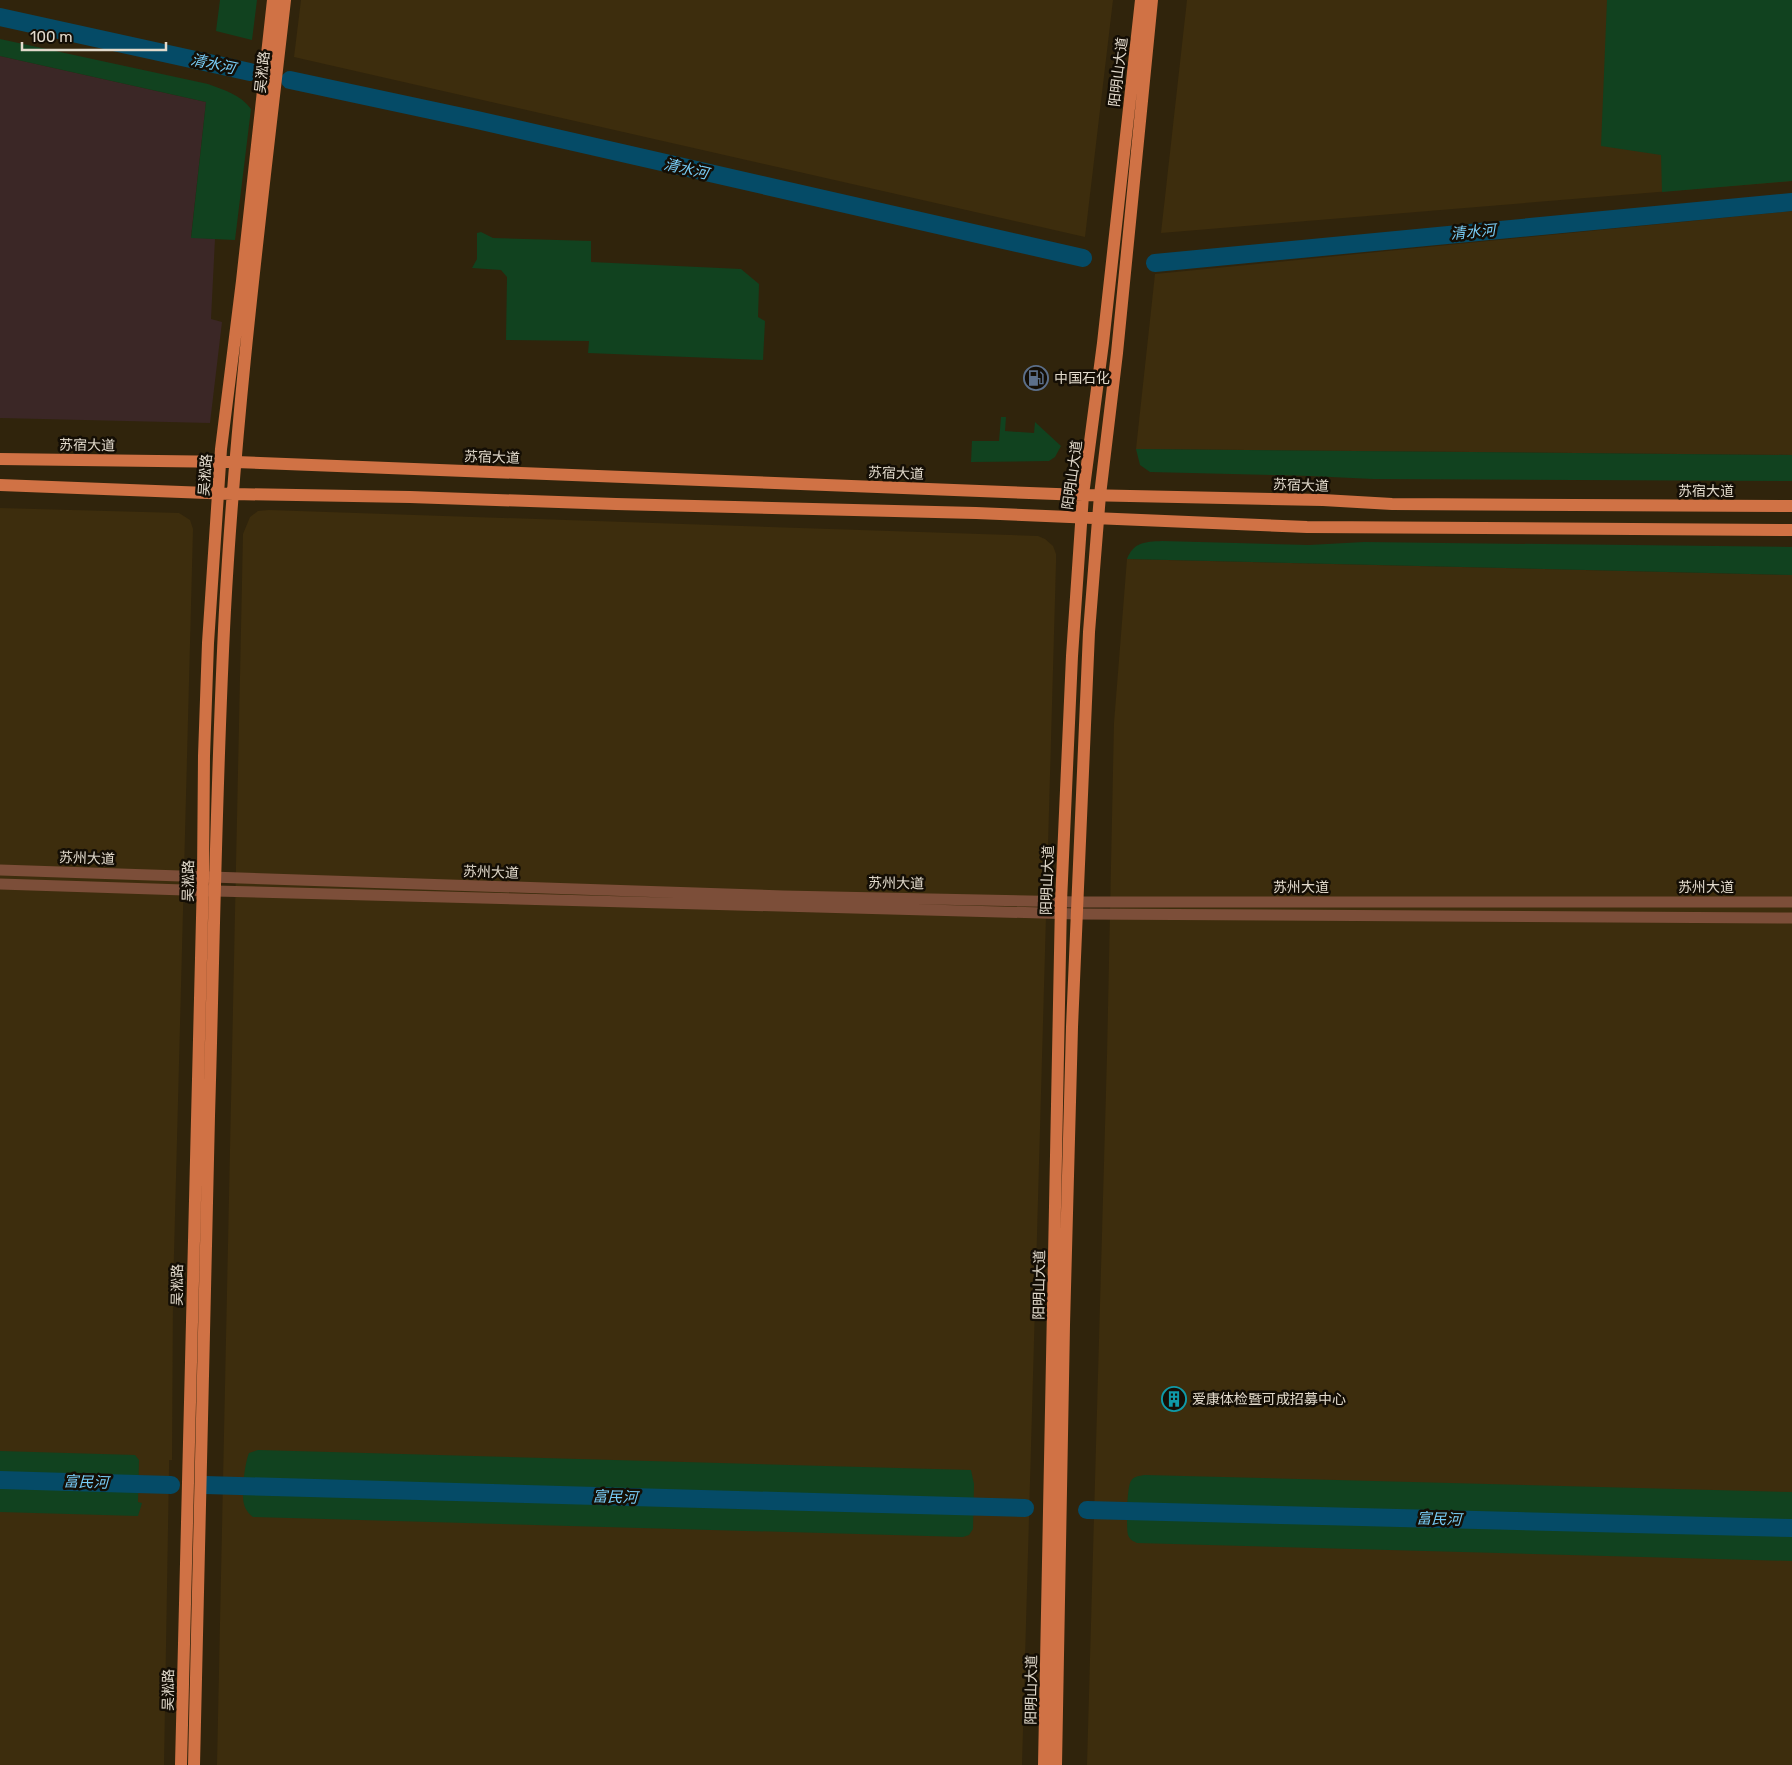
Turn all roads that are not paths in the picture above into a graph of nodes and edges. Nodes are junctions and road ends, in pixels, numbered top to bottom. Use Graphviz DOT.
graph roads {
  1 [pos="273,0"];
  2 [pos="285,0"];
  3 [pos="1141,0"];
  4 [pos="1152,0"];
  5 [pos="0,459"];
  6 [pos="220,462"];
  7 [pos="236,462"];
  8 [pos="0,485"];
  9 [pos="219,494"];
  10 [pos="233,494"];
  11 [pos="1083,495"];
  12 [pos="1100,495"];
  13 [pos="1792,506"];
  14 [pos="1081,518"];
  15 [pos="1098,519"];
  16 [pos="1792,530"];
  17 [pos="0,870"];
  18 [pos="209,878"];
  19 [pos="0,884"];
  20 [pos="209,891"];
  21 [pos="1792,902"];
  22 [pos="1061,907"];
  23 [pos="1077,908"];
  24 [pos="1792,918"];
  25 [pos="181,1765"];
  26 [pos="194,1765"];
  27 [pos="1044,1765"];
  28 [pos="1056,1765"];
  1 -- 6 [label="main road, 吴淞路"];
  2 -- 7 [label="main road, 吴淞路"];
  3 -- 11 [label="main road, 阳明山大道"];
  4 -- 12 [label="main road, 阳明山大道"];
  5 -- 6 [label="main road, 苏宿大道"];
  6 -- 7 [label="main road, 苏宿大道"];
  6 -- 9 [label="main road, 吴淞路"];
  7 -- 10 [label="main road, 吴淞路"];
  7 -- 11 [label="main road, 苏宿大道"];
  8 -- 9 [label="main road"];
  9 -- 10 [label="main road"];
  9 -- 18 [label="main road, 吴淞路"];
  10 -- 14 [label="main road"];
  10 -- 18 [label="main road, 吴淞路"];
  11 -- 12 [label="main road, 苏宿大道"];
  11 -- 14 [label="main road, 阳明山大道"];
  12 -- 13 [label="main road, 苏宿大道"];
  12 -- 15 [label="main road, 阳明山大道"];
  14 -- 15 [label="main road"];
  14 -- 22 [label="main road, 阳明山大道"];
  15 -- 16 [label="main road"];
  15 -- 23 [label="main road, 阳明山大道"];
  17 -- 18 [label="street, 苏州大道"];
  18 -- 20 [label="main road, 吴淞路"];
  18 -- 22 [label="street, 苏州大道"];
  19 -- 20 [label="street, 苏州大道"];
  20 -- 22 [label="street, 苏州大道"];
  20 -- 25 [label="main road, 吴淞路"];
  20 -- 26 [label="main road, 吴淞路"];
  21 -- 23 [label="street, 苏州大道"];
  22 -- 23 [label="street, 苏州大道"];
  22 -- 27 [label="main road, 阳明山大道"];
  23 -- 24 [label="street, 苏州大道"];
  23 -- 28 [label="main road, 阳明山大道"];
}
